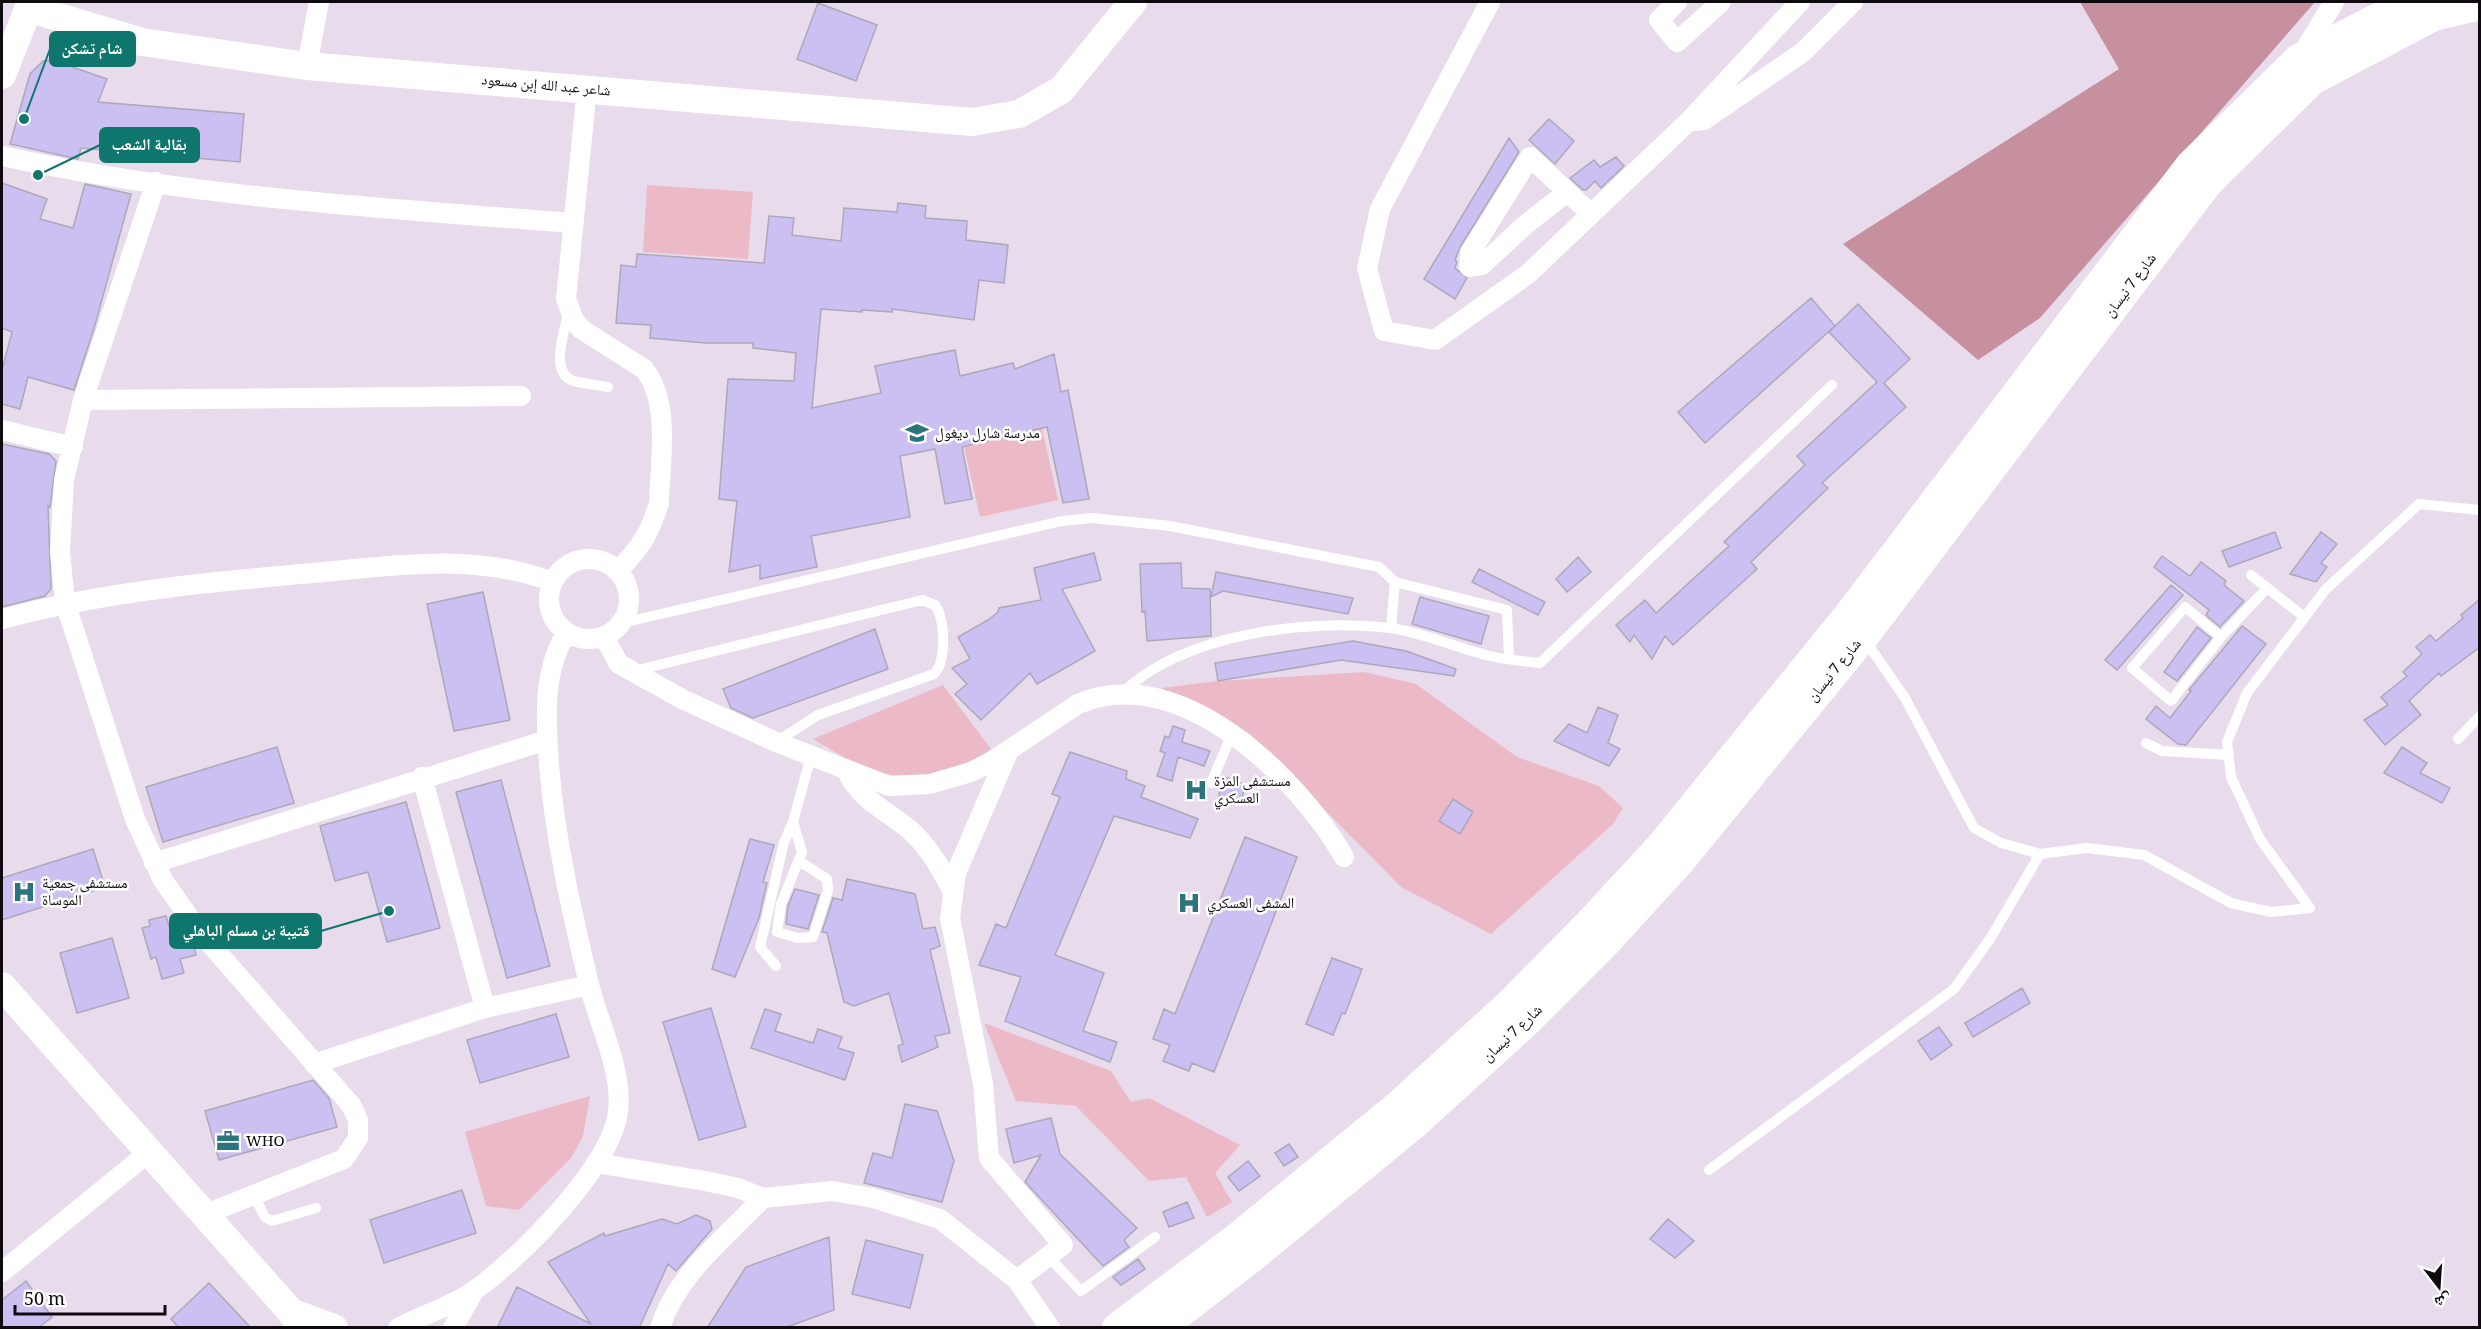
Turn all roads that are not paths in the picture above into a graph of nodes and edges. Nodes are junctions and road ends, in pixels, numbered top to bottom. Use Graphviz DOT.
graph roads {
  1 [pos="319,2"];
  2 [pos="1133,2"];
  3 [pos="1490,2"];
  4 [pos="1677,2"];
  5 [pos="1721,2"];
  6 [pos="1800,2"];
  7 [pos="1853,2"];
  8 [pos="2334,2"];
  9 [pos="2411,2"];
  10 [pos="2480,4"];
  11 [pos="29,5"];
  12 [pos="2299,60"];
  13 [pos="307,66"];
  14 [pos="2,75"];
  15 [pos="587,88"];
  16 [pos="1688,122"];
  17 [pos="2,156"];
  18 [pos="156,182"];
  19 [pos="1568,192"];
  20 [pos="1591,214"];
  21 [pos="573,223"];
  22 [pos="569,310"];
  23 [pos="1832,385"];
  24 [pos="608,387"];
  25 [pos="521,396"];
  26 [pos="82,400"];
  27 [pos="2,430"];
  28 [pos="73,447"];
  29 [pos="2480,510"];
  30 [pos="617,571"];
  31 [pos="2251,575"];
  32 [pos="552,582"];
  33 [pos="1395,582"];
  34 [pos="2267,588"];
  35 [pos="65,602"];
  36 [pos="2304,617"];
  37 [pos="2,619"];
  38 [pos="622,623"];
  39 [pos="1856,626"];
  40 [pos="1391,628"];
  41 [pos="566,633"];
  42 [pos="604,637"];
  43 [pos="2221,637"];
  44 [pos="1509,659"];
  45 [pos="631,672"];
  46 [pos="1122,693"];
  47 [pos="2480,716"];
  48 [pos="1232,734"];
  49 [pos="2458,739"];
  50 [pos="547,740"];
  51 [pos="776,742"];
  52 [pos="2146,743"];
  53 [pos="1009,750"];
  54 [pos="2229,755"];
  55 [pos="811,756"];
  56 [pos="846,769"];
  57 [pos="422,777"];
  58 [pos="1211,783"];
  59 [pos="793,822"];
  60 [pos="2040,854"];
  61 [pos="1344,857"];
  62 [pos="799,861"];
  63 [pos="154,863"];
  64 [pos="952,890"];
  65 [pos="776,966"];
  66 [pos="2,986"];
  67 [pos="589,986"];
  68 [pos="485,1008"];
  69 [pos="314,1064"];
  70 [pos="148,1153"];
  71 [pos="596,1163"];
  72 [pos="1709,1170"];
  73 [pos="253,1194"];
  74 [pos="763,1198"];
  75 [pos="316,1208"];
  76 [pos="202,1215"];
  77 [pos="1155,1237"];
  78 [pos="1047,1256"];
  79 [pos="2,1272"];
  80 [pos="1017,1280"];
  81 [pos="474,1291"];
  82 [pos="296,1320"];
  83 [pos="334,1328"];
  84 [pos="398,1328"];
  85 [pos="453,1328"];
  86 [pos="660,1328"];
  87 [pos="1050,1328"];
  88 [pos="1118,1328"];
  89 [pos="1159,1328"];
  1 -- 13 [label="street"];
  2 -- 15 [label="street, شاعر عبد الله إبن مسعود"];
  3 -- 20 [label="street"];
  4 -- 5 [label="street"];
  6 -- 16 [label="street"];
  7 -- 16 [label="street"];
  8 -- 12 [label="street"];
  9 -- 12 [label="main road, شارع 7 نيسان"];
  10 -- 39 [label="main road, شارع 7 نيسان"];
  11 -- 13 [label="street, شاعر عبد الله إبن مسعود"];
  11 -- 14 [label="street"];
  12 -- 39 [label="main road, شارع 7 نيسان"];
  13 -- 15 [label="street, شاعر عبد الله إبن مسعود"];
  15 -- 21 [label="street"];
  16 -- 20 [label="street"];
  17 -- 18 [label="street"];
  18 -- 21 [label="street"];
  18 -- 26 [label="street"];
  19 -- 19 [label="street"];
  19 -- 20 [label="street"];
  21 -- 22 [label="street"];
  22 -- 24 [label="lane"];
  22 -- 30 [label="street"];
  23 -- 44 [label="lane"];
  25 -- 26 [label="street"];
  26 -- 28 [label="street"];
  27 -- 28 [label="street"];
  28 -- 35 [label="street"];
  29 -- 36 [label="lane"];
  30 -- 32 [label="street"];
  30 -- 38 [label="street"];
  31 -- 34 [label="lane"];
  32 -- 35 [label="street"];
  32 -- 41 [label="street"];
  33 -- 38 [label="lane"];
  33 -- 40 [label="lane"];
  33 -- 44 [label="lane"];
  34 -- 36 [label="lane"];
  34 -- 43 [label="lane"];
  35 -- 37 [label="street"];
  35 -- 63 [label="street"];
  36 -- 54 [label="lane"];
  38 -- 42 [label="street"];
  39 -- 60 [label="lane"];
  39 -- 88 [label="main road, شارع 7 نيسان"];
  39 -- 89 [label="main road, شارع 7 نيسان"];
  40 -- 44 [label="lane"];
  40 -- 46 [label="lane"];
  41 -- 42 [label="street"];
  41 -- 50 [label="street"];
  42 -- 45 [label="street"];
  43 -- 43 [label="lane"];
  45 -- 51 [label="street"];
  45 -- 51 [label="lane"];
  46 -- 48 [label="street"];
  46 -- 53 [label="street"];
  47 -- 49 [label="lane"];
  48 -- 58 [label="lane"];
  48 -- 61 [label="street"];
  50 -- 57 [label="street"];
  50 -- 67 [label="street"];
  51 -- 55 [label="street"];
  52 -- 54 [label="lane"];
  53 -- 56 [label="street"];
  53 -- 64 [label="street"];
  54 -- 60 [label="lane"];
  55 -- 56 [label="street"];
  55 -- 59 [label="lane"];
  56 -- 64 [label="street"];
  57 -- 63 [label="street"];
  57 -- 68 [label="street"];
  59 -- 62 [label="lane"];
  59 -- 65 [label="lane"];
  60 -- 72 [label="lane"];
  62 -- 62 [label="lane"];
  63 -- 69 [label="street"];
  64 -- 78 [label="street"];
  66 -- 70 [label="street"];
  67 -- 68 [label="street"];
  67 -- 71 [label="street"];
  68 -- 69 [label="street"];
  69 -- 73 [label="street"];
  70 -- 76 [label="street"];
  70 -- 79 [label="street"];
  71 -- 74 [label="street"];
  71 -- 81 [label="street"];
  73 -- 75 [label="lane"];
  73 -- 76 [label="street"];
  74 -- 80 [label="street"];
  74 -- 86 [label="street"];
  76 -- 82 [label="street"];
  77 -- 78 [label="lane"];
  78 -- 80 [label="street"];
  80 -- 87 [label="street"];
  81 -- 84 [label="street"];
  81 -- 85 [label="street"];
  82 -- 83 [label="street"];
}
